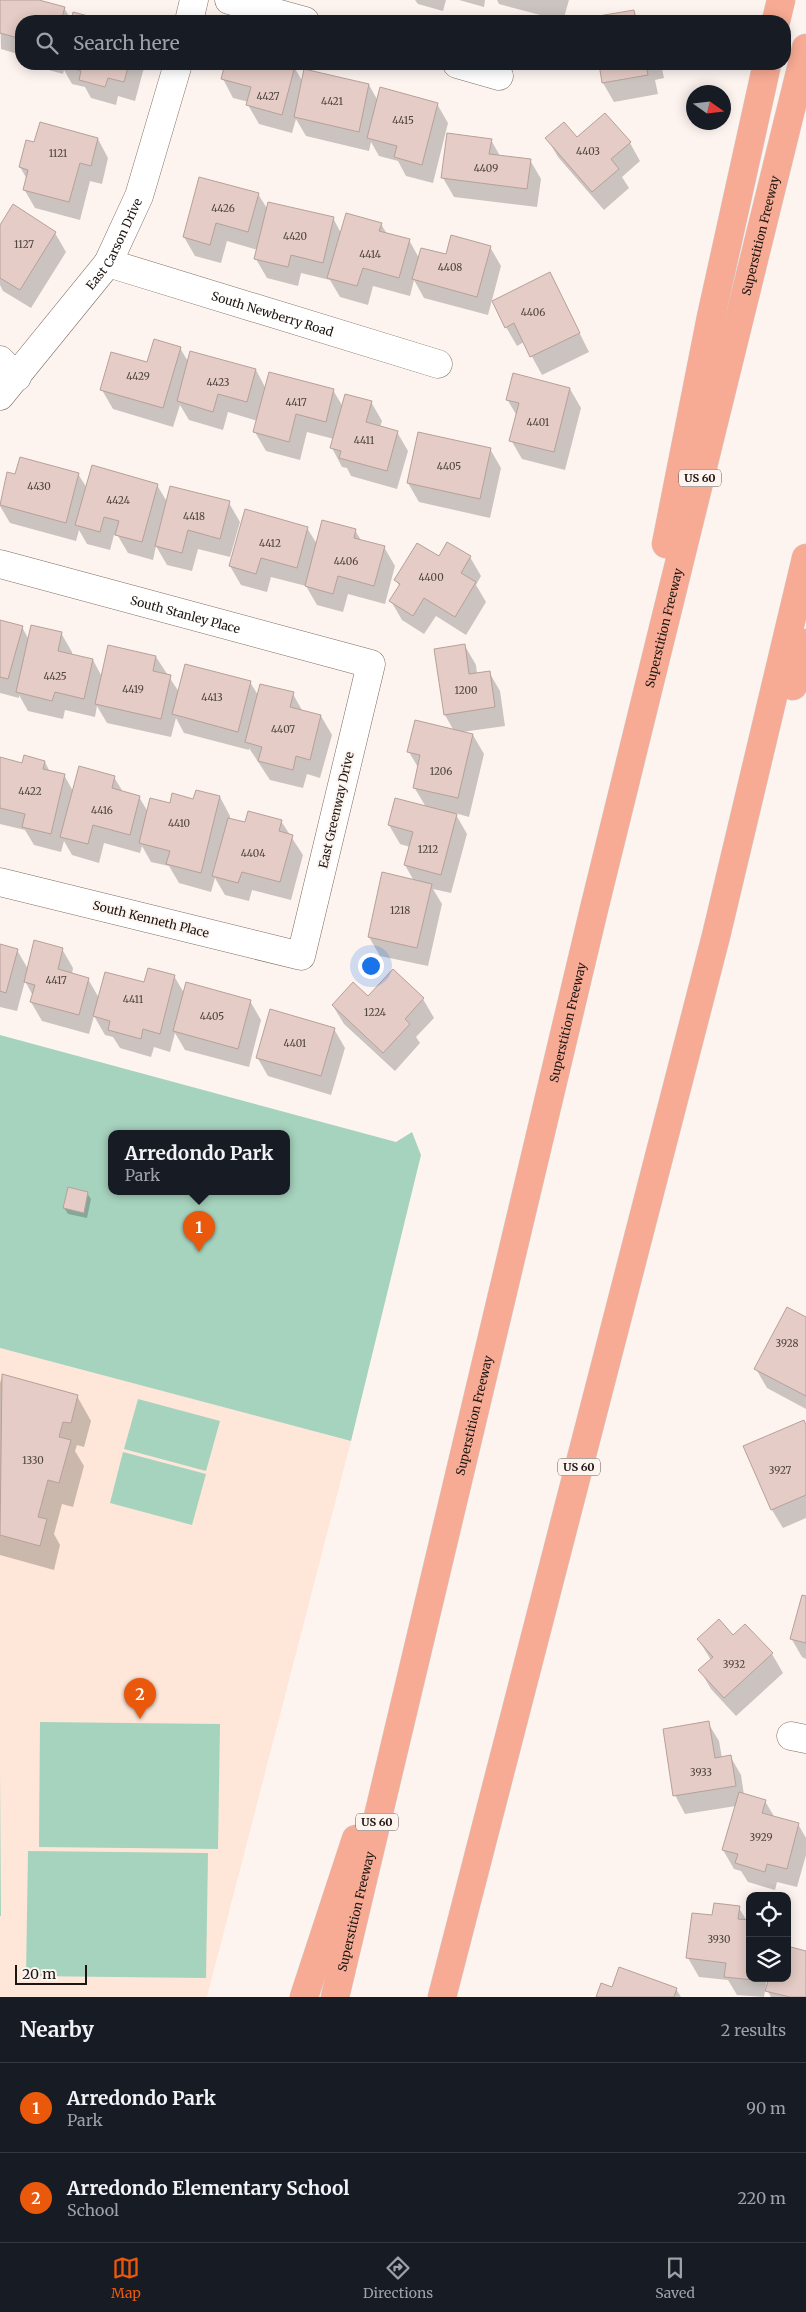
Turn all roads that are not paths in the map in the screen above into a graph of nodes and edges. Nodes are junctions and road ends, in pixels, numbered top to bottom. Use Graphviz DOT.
graph roads {
  1 [pos="194,0"];
  2 [pos="229,0"];
  3 [pos="781,0"];
  4 [pos="190,15"];
  5 [pos="283,15"];
  6 [pos="777,15"];
  7 [pos="806,48"];
  8 [pos="176,70"];
  9 [pos="478,70"];
  10 [pos="766,70"];
  11 [pos="500,76"];
  12 [pos="108,263"];
  13 [pos="438,364"];
  14 [pos="6,378"];
  15 [pos="806,558"];
  16 [pos="0,564"];
  17 [pos="806,643"];
  18 [pos="371,664"];
  19 [pos="0,882"];
  20 [pos="594,909"];
  21 [pos="716,936"];
  22 [pos="302,956"];
  23 [pos="419,1647"];
  24 [pos="304,1997"];
  25 [pos="335,1997"];
  26 [pos="442,1997"];
  1 -- 4 [label="street"];
  2 -- 5 [label="street"];
  3 -- 6 [label="highway"];
  7 -- 20 [label="highway, Superstition Freeway / US 60"];
  8 -- 12 [label="street, East Carson Drive"];
  9 -- 11 [label="street"];
  10 -- 20 [label="highway"];
  12 -- 13 [label="street, South Newberry Road"];
  12 -- 14 [label="street, East Carson Drive"];
  15 -- 21 [label="highway, US 60"];
  16 -- 18 [label="street, South Stanley Place"];
  17 -- 21 [label="highway"];
  18 -- 22 [label="street, East Greenway Drive"];
  19 -- 22 [label="street, South Kenneth Place"];
  20 -- 23 [label="highway, Superstition Freeway / US 60"];
  21 -- 26 [label="highway, US 60"];
  23 -- 24 [label="highway"];
  23 -- 25 [label="highway, Superstition Freeway / US 60"];
}
